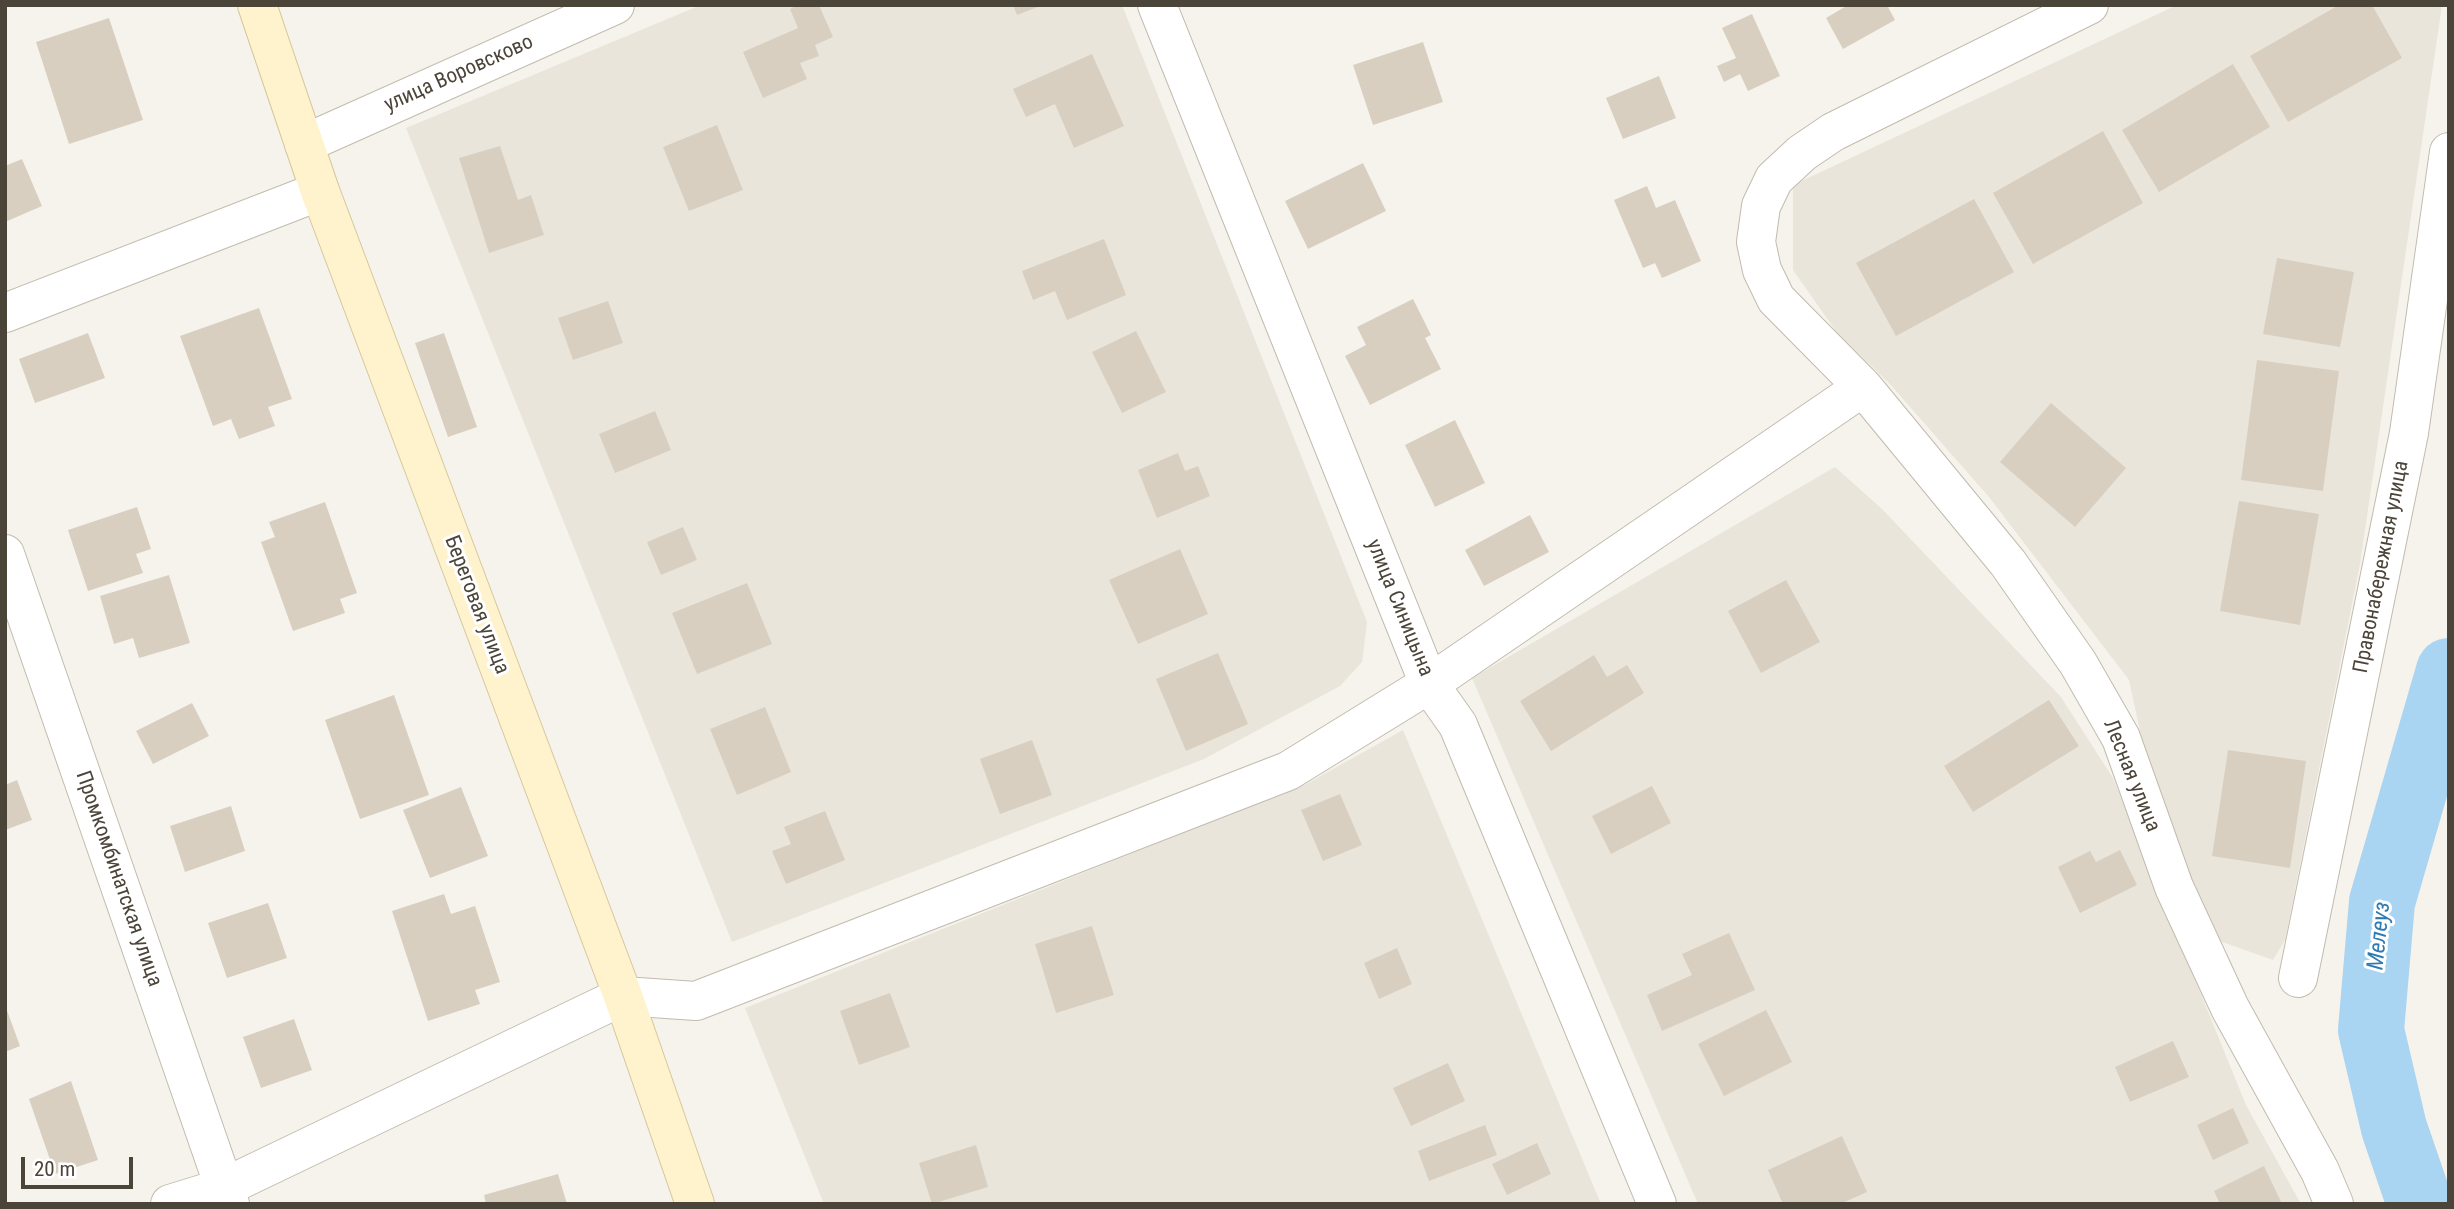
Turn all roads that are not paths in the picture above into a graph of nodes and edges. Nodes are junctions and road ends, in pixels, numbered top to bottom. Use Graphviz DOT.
graph roads {
  1 [pos="257,5"];
  2 [pos="615,5"];
  3 [pos="1157,5"];
  4 [pos="2089,5"];
  5 [pos="304,144"];
  6 [pos="2449,152"];
  7 [pos="320,191"];
  8 [pos="5,313"];
  9 [pos="1863,387"];
  10 [pos="5,554"];
  11 [pos="1429,684"];
  12 [pos="2298,978"];
  13 [pos="623,996"];
  14 [pos="228,1195"];
  15 [pos="170,1204"];
  16 [pos="695,1204"];
  17 [pos="1657,1204"];
  18 [pos="2334,1204"];
  1 -- 5 [label="main road, Береговая улица"];
  2 -- 5 [label="street, улица Воровсково"];
  3 -- 11 [label="street, улица Синицына"];
  4 -- 9 [label="street, Лесная улица"];
  5 -- 7 [label="main road, Береговая улица"];
  6 -- 12 [label="street, Правонабережная улица"];
  7 -- 8 [label="street"];
  7 -- 13 [label="main road, Береговая улица"];
  9 -- 11 [label="street"];
  9 -- 18 [label="street, Лесная улица"];
  10 -- 14 [label="street, Промкомбинатская улица"];
  11 -- 13 [label="street"];
  11 -- 17 [label="street, улица Синицына"];
  13 -- 14 [label="street"];
  13 -- 16 [label="main road, Береговая улица"];
  14 -- 15 [label="street"];
}
